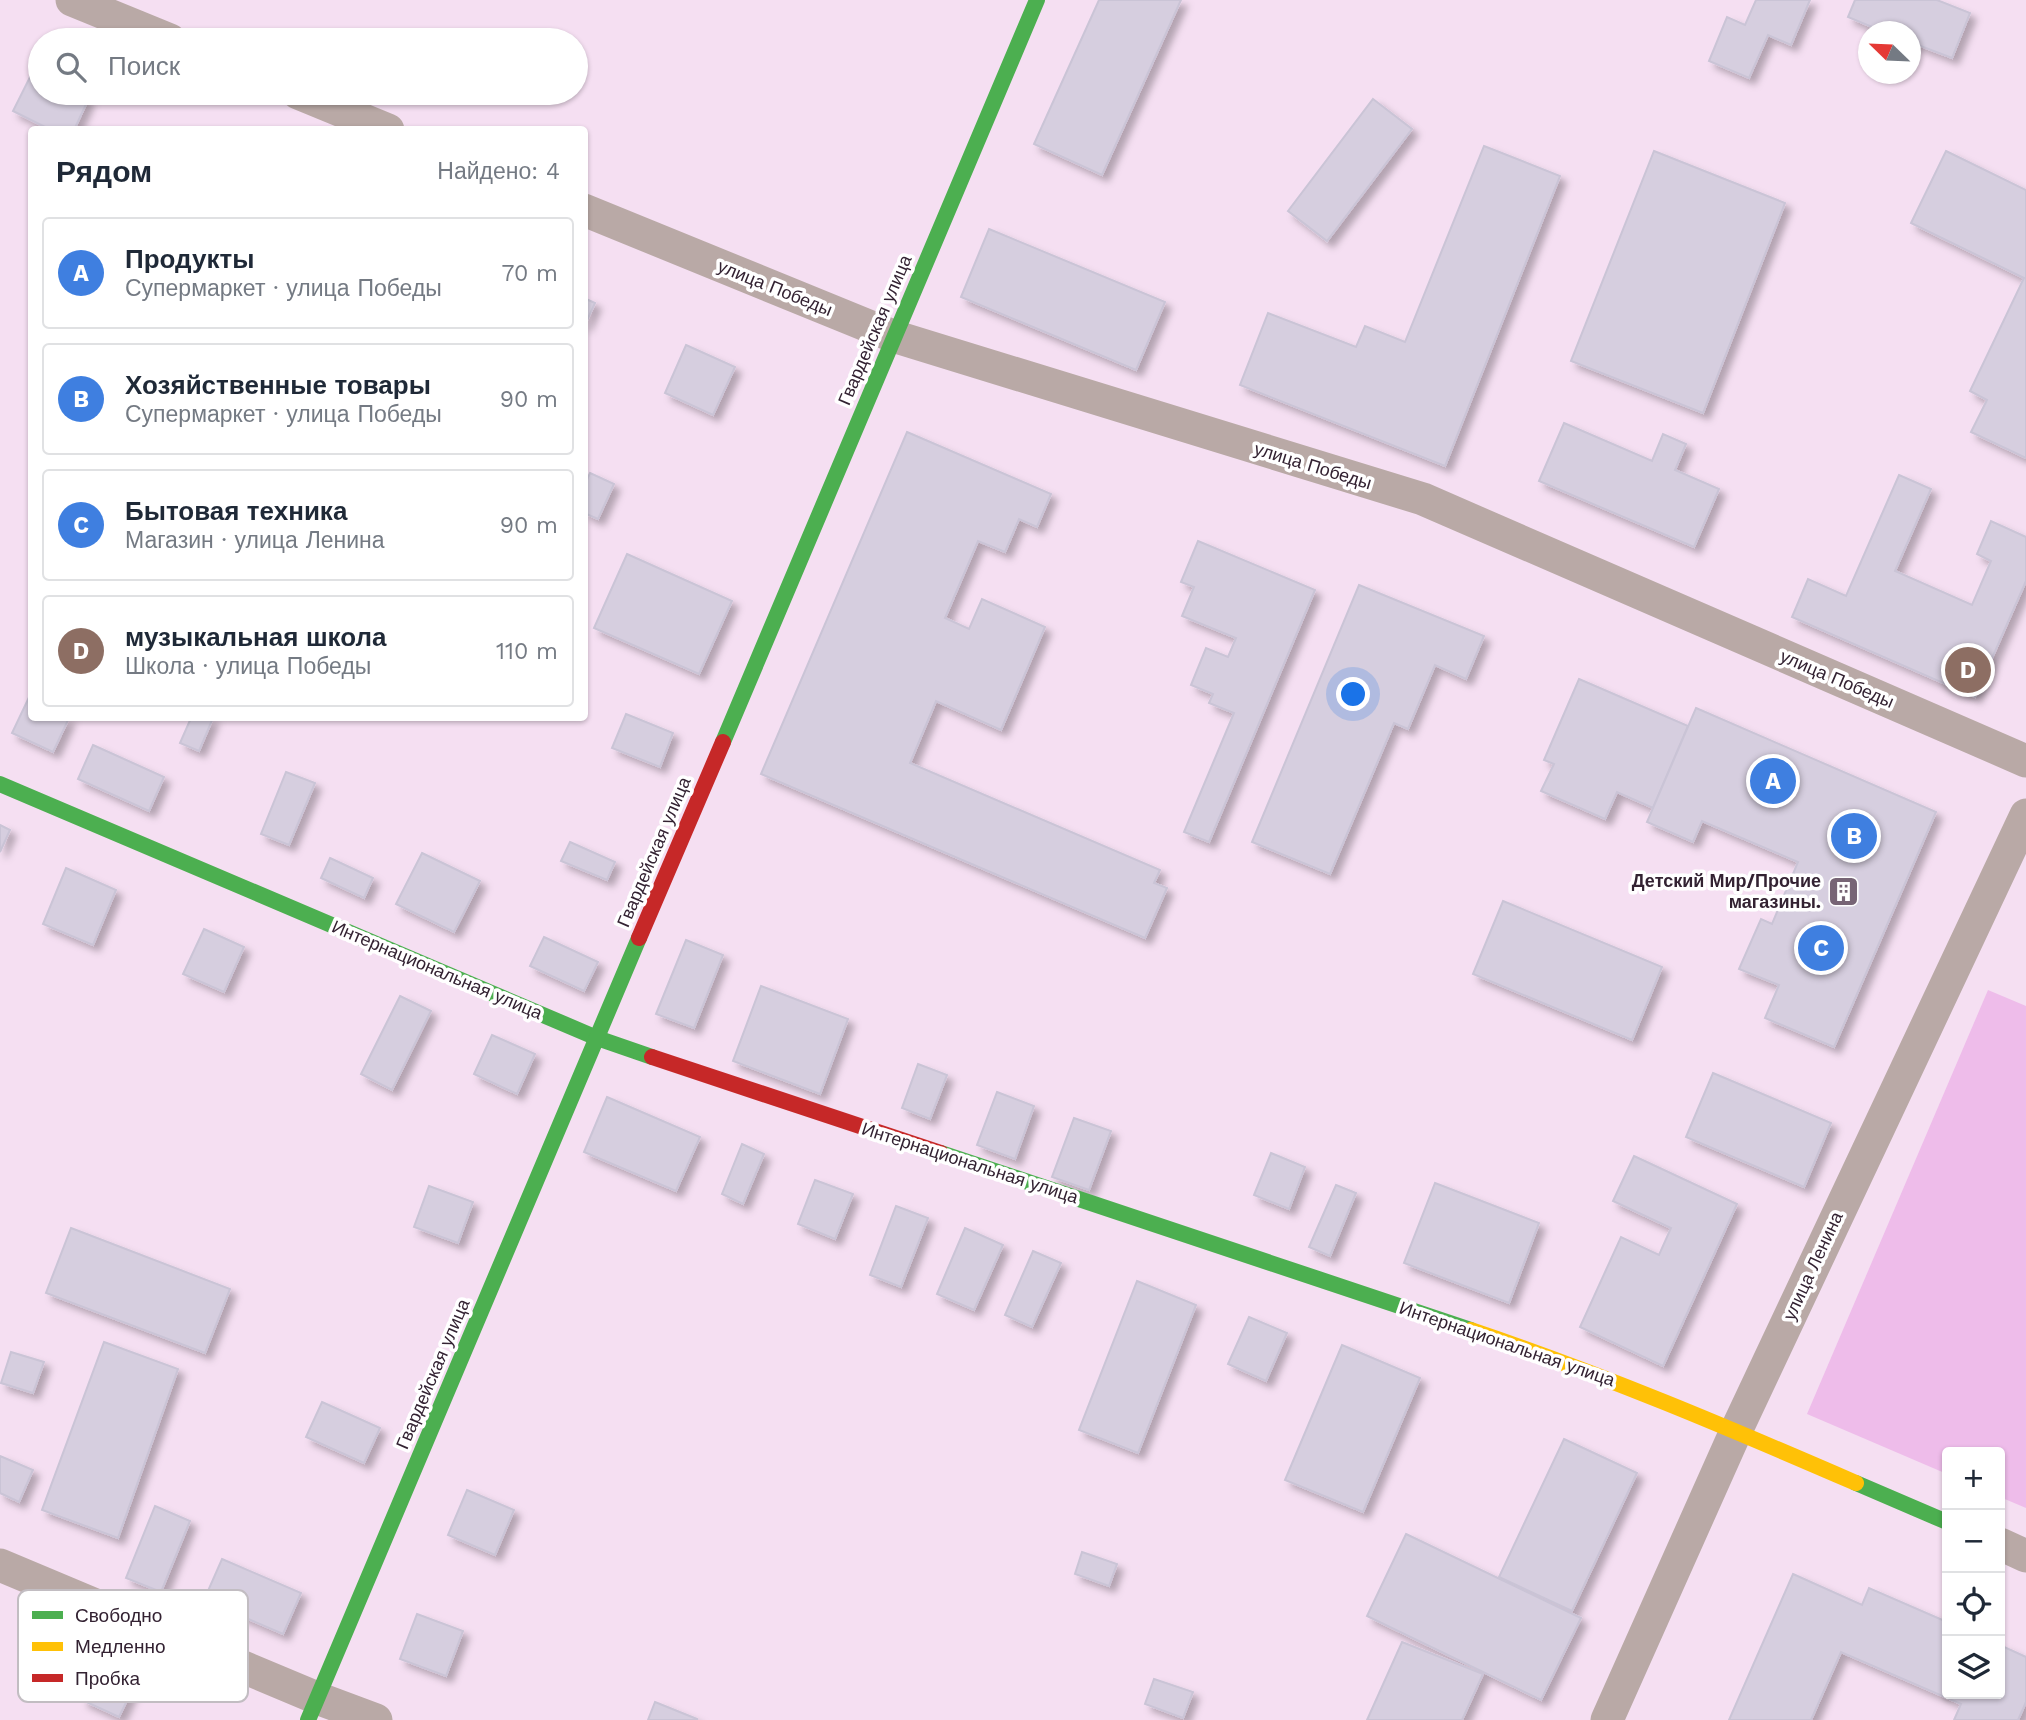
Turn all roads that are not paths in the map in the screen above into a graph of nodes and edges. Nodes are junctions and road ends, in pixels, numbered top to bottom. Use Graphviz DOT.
graph roads {
  1 [pos="72,0"];
  2 [pos="1037,0"];
  3 [pos="141,28"];
  4 [pos="328,105"];
  5 [pos="378,126"];
  6 [pos="588,212"];
  7 [pos="893,336"];
  8 [pos="2026,761"];
  9 [pos="0,784"];
  10 [pos="2026,815"];
  11 [pos="597,1038"];
  12 [pos="1735,1431"];
  13 [pos="1942,1520"];
  14 [pos="2005,1546"];
  15 [pos="2026,1556"];
  16 [pos="0,1565"];
  17 [pos="54,1590"];
  18 [pos="248,1679"];
  19 [pos="312,1709"];
  20 [pos="376,1720"];
  21 [pos="1607,1720"];
  1 -- 3 [label="street"];
  2 -- 7 [label="street, Гвардейская улица"];
  4 -- 5 [label="street"];
  6 -- 7 [label="street, улица Победы"];
  7 -- 8 [label="street, улица Победы"];
  7 -- 11 [label="street, Гвардейская улица"];
  9 -- 11 [label="street, Интернациональная улица"];
  10 -- 12 [label="street, улица Ленина"];
  11 -- 12 [label="street, Интернациональная улица"];
  11 -- 19 [label="street, Гвардейская улица"];
  12 -- 13 [label="street, Интернациональная улица"];
  12 -- 21 [label="street, улица Ленина"];
  14 -- 15 [label="street"];
  16 -- 17 [label="street"];
  18 -- 19 [label="street"];
  19 -- 20 [label="street"];
}
